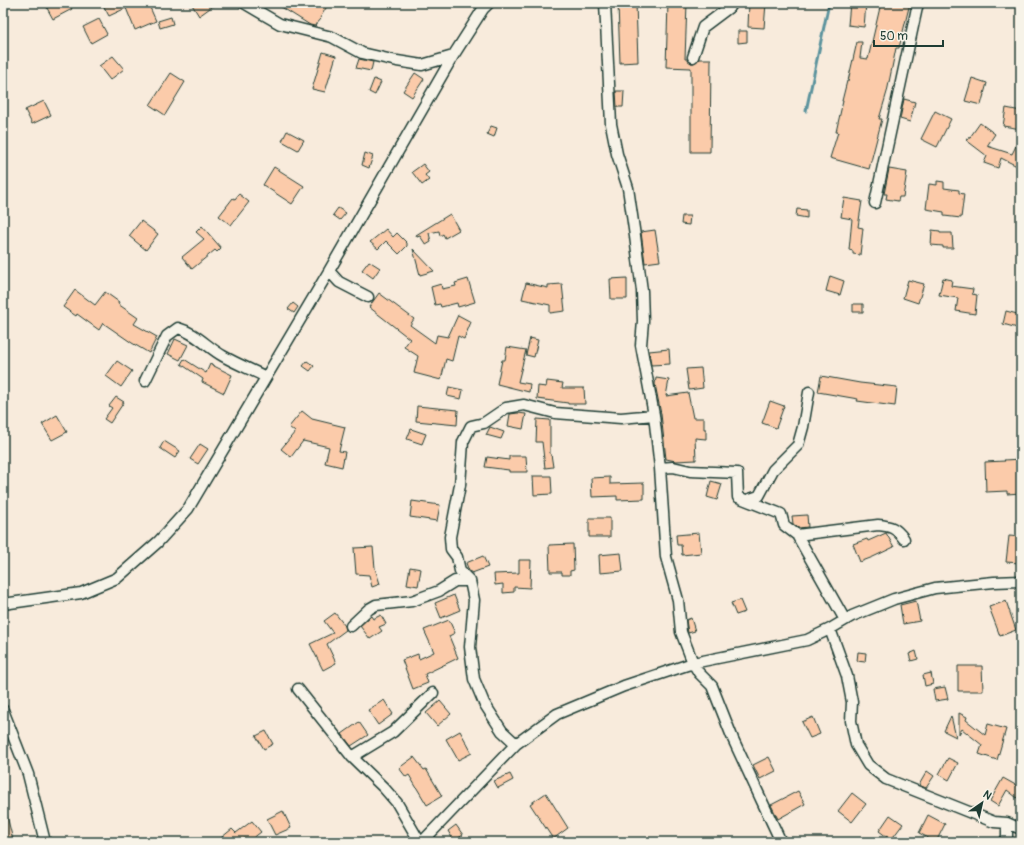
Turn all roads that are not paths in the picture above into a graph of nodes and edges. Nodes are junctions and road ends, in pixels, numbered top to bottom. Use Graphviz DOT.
graph roads {
  1 [pos="244,3"];
  2 [pos="489,3"];
  3 [pos="605,3"];
  4 [pos="732,3"];
  5 [pos="918,3"];
  6 [pos="453,56"];
  7 [pos="693,57"];
  8 [pos="875,203"];
  9 [pos="329,272"];
  10 [pos="368,296"];
  11 [pos="266,377"];
  12 [pos="145,380"];
  13 [pos="809,392"];
  14 [pos="654,414"];
  15 [pos="660,468"];
  16 [pos="747,500"];
  17 [pos="796,535"];
  18 [pos="904,539"];
  19 [pos="470,581"];
  20 [pos="1021,581"];
  21 [pos="3,604"];
  22 [pos="845,620"];
  23 [pos="351,626"];
  24 [pos="830,629"];
  25 [pos="694,663"];
  26 [pos="298,689"];
  27 [pos="433,693"];
  28 [pos="3,710"];
  29 [pos="516,744"];
  30 [pos="352,757"];
  31 [pos="1007,823"];
  32 [pos="1021,829"];
  33 [pos="45,842"];
  34 [pos="420,842"];
  35 [pos="781,842"];
  36 [pos="1004,842"];
  1 -- 6 [label="street"];
  2 -- 6 [label="street"];
  3 -- 14 [label="street"];
  4 -- 7 [label="street"];
  5 -- 8 [label="street"];
  6 -- 9 [label="street"];
  9 -- 10 [label="street"];
  9 -- 11 [label="street"];
  11 -- 12 [label="street"];
  11 -- 21 [label="street"];
  13 -- 16 [label="street"];
  14 -- 15 [label="street"];
  14 -- 19 [label="street"];
  15 -- 16 [label="street"];
  15 -- 25 [label="street"];
  16 -- 17 [label="street"];
  17 -- 18 [label="street"];
  17 -- 22 [label="street"];
  19 -- 23 [label="street"];
  19 -- 29 [label="street"];
  20 -- 22 [label="street"];
  22 -- 24 [label="street"];
  24 -- 25 [label="street"];
  24 -- 31 [label="street"];
  25 -- 29 [label="street"];
  25 -- 35 [label="street"];
  26 -- 30 [label="street"];
  27 -- 30 [label="street"];
  28 -- 33 [label="street"];
  29 -- 34 [label="street"];
  30 -- 34 [label="street"];
  31 -- 32 [label="street"];
  31 -- 36 [label="street"];
}
